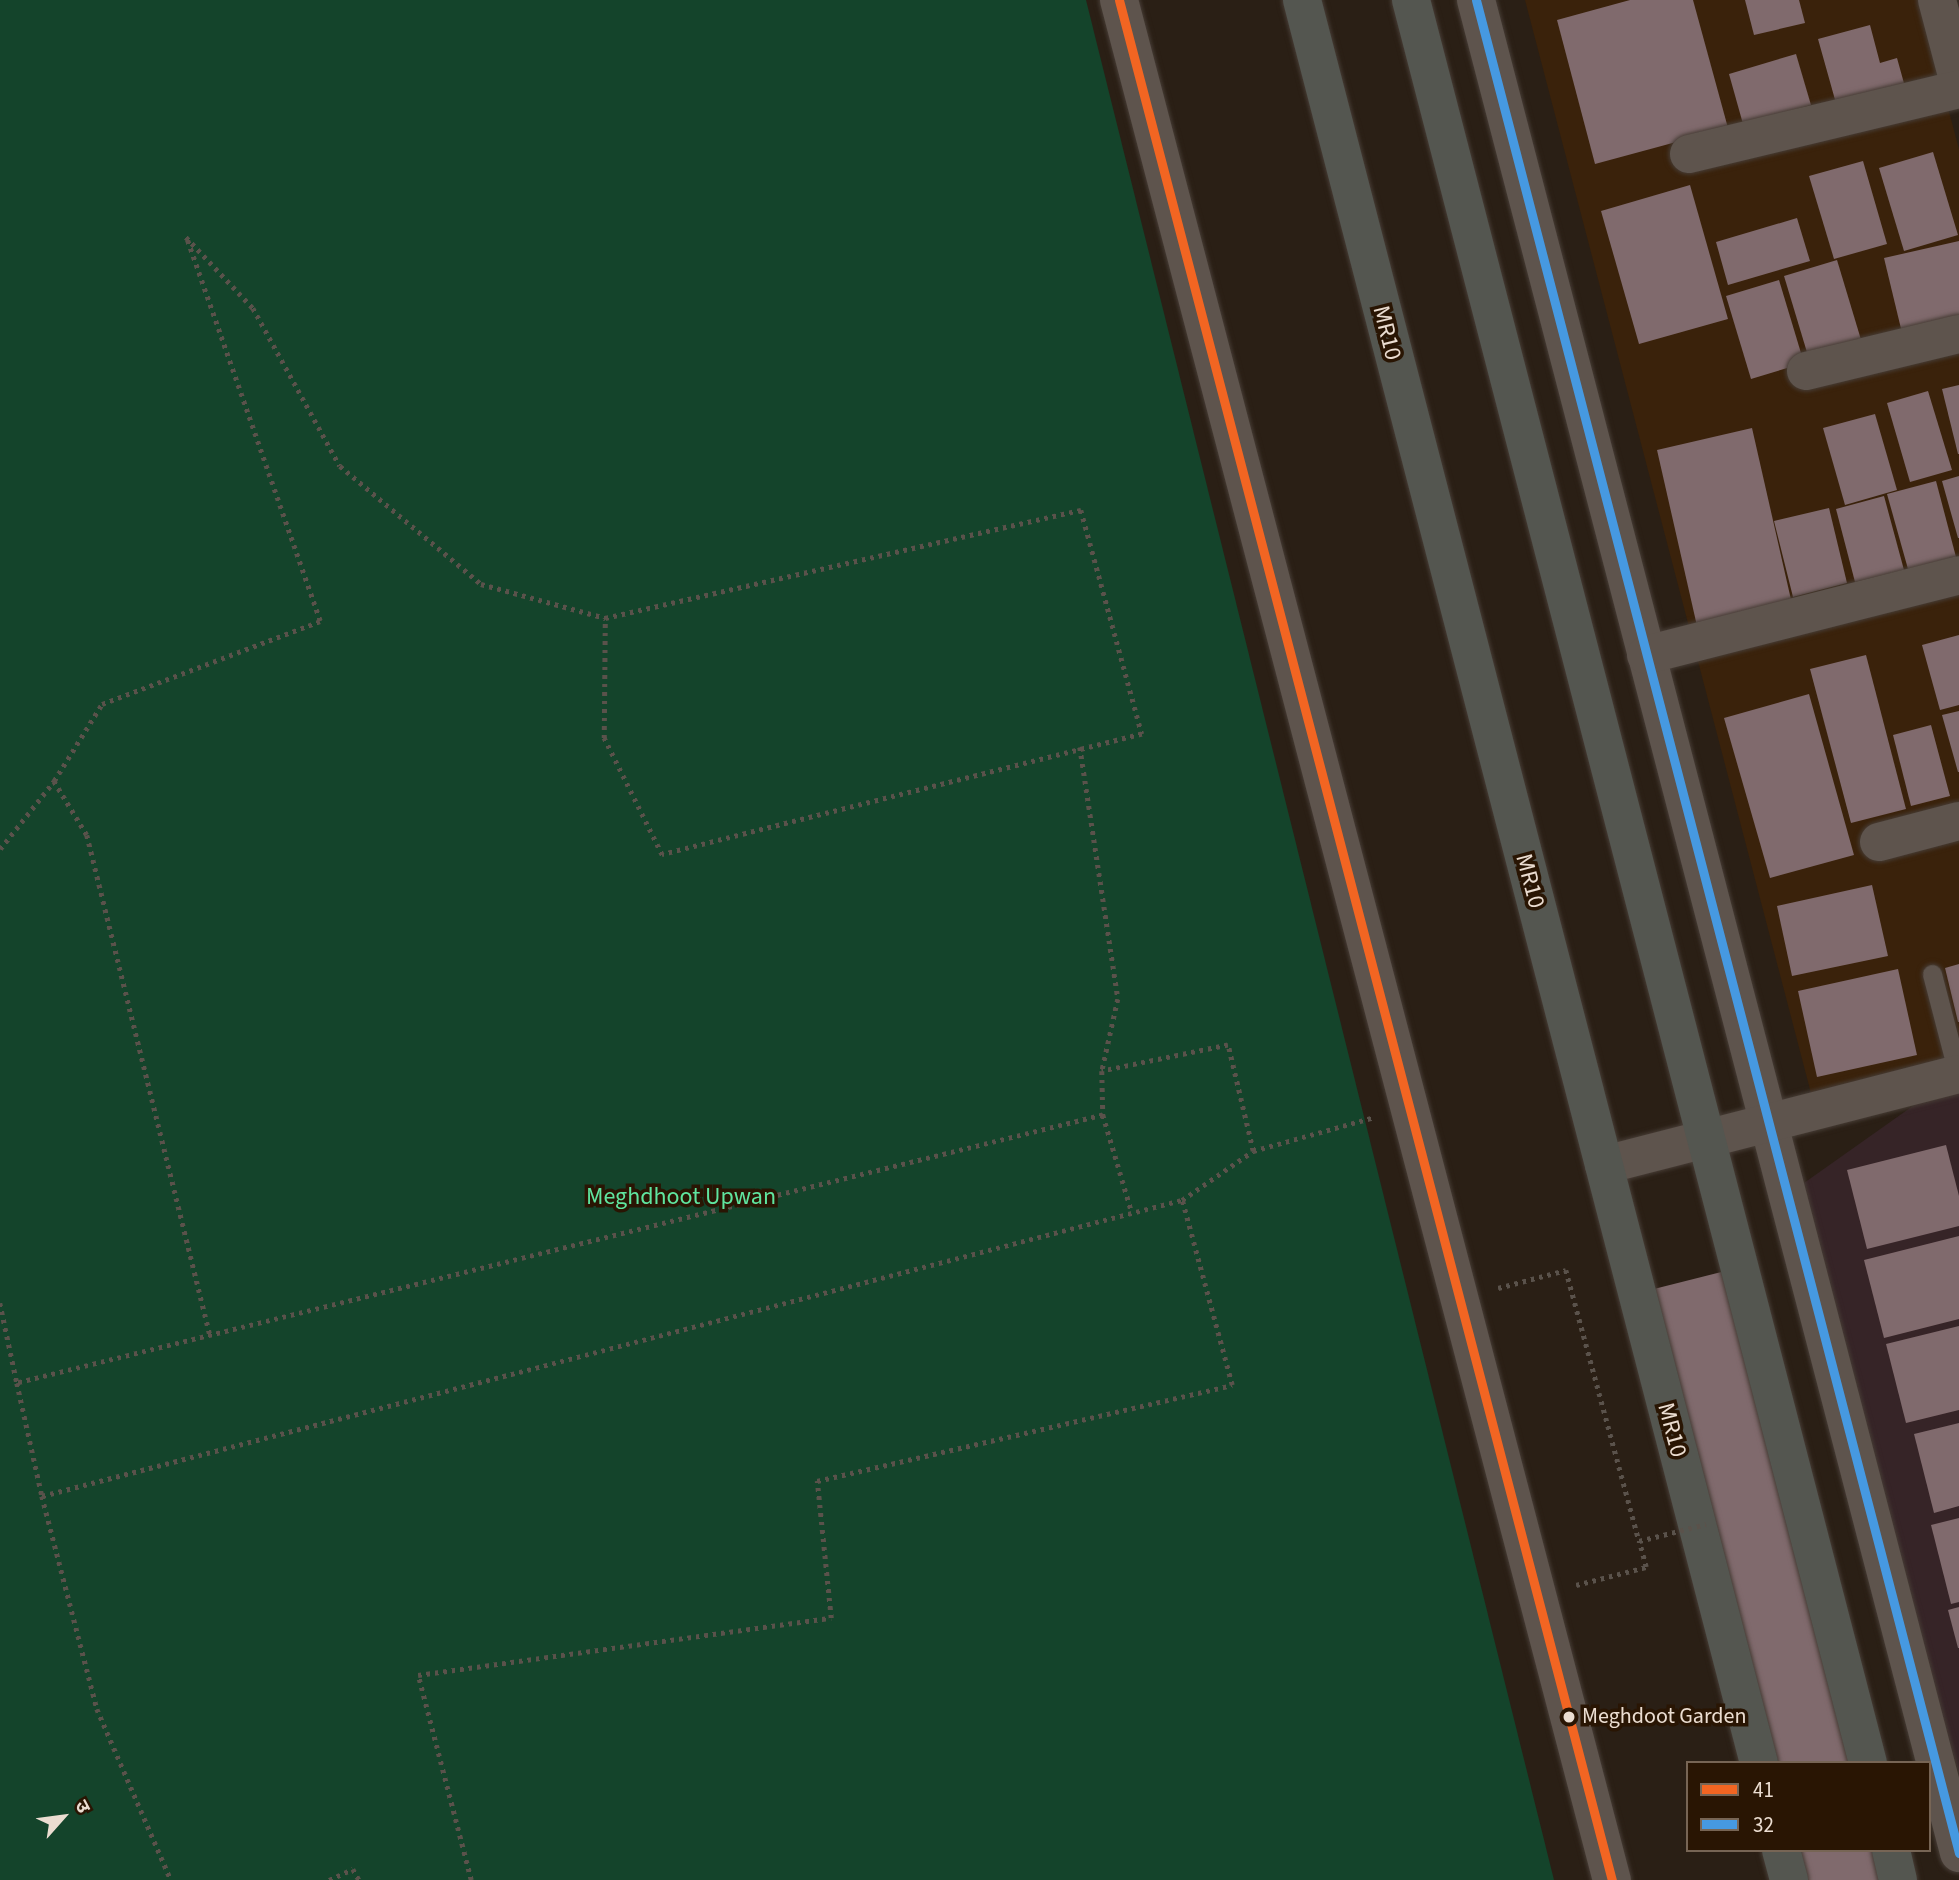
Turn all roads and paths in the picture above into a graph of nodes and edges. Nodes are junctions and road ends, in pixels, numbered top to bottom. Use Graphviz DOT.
graph roads {
  1 [pos="1119,0"];
  2 [pos="1302,0"];
  3 [pos="1411,0"];
  4 [pos="1476,0"];
  5 [pos="1937,0"];
  6 [pos="1959,83"];
  7 [pos="1959,89"];
  8 [pos="1689,154"];
  9 [pos="1959,334"];
  10 [pos="1806,371"];
  11 [pos="1959,575"];
  12 [pos="605,618"];
  13 [pos="1646,655"];
  14 [pos="1080,747"];
  15 [pos="54,781"];
  16 [pos="1959,821"];
  17 [pos="1879,842"];
  18 [pos="0,849"];
  19 [pos="1932,974"];
  20 [pos="1102,1071"];
  21 [pos="1959,1074"];
  22 [pos="1409,1106"];
  23 [pos="1104,1115"];
  24 [pos="1768,1123"];
  25 [pos="1706,1139"];
  26 [pos="1252,1151"];
  27 [pos="1604,1165"];
  28 [pos="1182,1200"];
  29 [pos="1132,1213"];
  30 [pos="1460,1298"];
  31 [pos="0,1303"];
  32 [pos="210,1335"];
  33 [pos="17,1382"];
  34 [pos="42,1496"];
  35 [pos="1706,1524"];
  36 [pos="1639,1541"];
  37 [pos="1538,1595"];
  38 [pos="1758,1761"];
  39 [pos="1867,1761"];
  40 [pos="1782,1852"];
  41 [pos="1891,1852"];
  42 [pos="1959,1853"];
  43 [pos="171,1880"];
  44 [pos="329,1880"];
  45 [pos="359,1880"];
  46 [pos="471,1880"];
  47 [pos="1612,1880"];
  48 [pos="1789,1880"];
  49 [pos="1898,1880"];
  1 -- 22 [label="street"];
  2 -- 27 [label="main road, MR10"];
  3 -- 25 [label="main road"];
  4 -- 13 [label="street"];
  5 -- 6 [label="street"];
  7 -- 8 [label="street"];
  9 -- 10 [label="street"];
  11 -- 13 [label="street"];
  12 -- 14 [label="path"];
  12 -- 14 [label="path"];
  12 -- 15 [label="path"];
  13 -- 24 [label="street"];
  14 -- 20 [label="path"];
  15 -- 18 [label="path"];
  15 -- 32 [label="path"];
  16 -- 17 [label="street"];
  19 -- 21 [label="lane"];
  20 -- 23 [label="path"];
  20 -- 26 [label="path"];
  21 -- 24 [label="street"];
  22 -- 26 [label="path"];
  22 -- 30 [label="street"];
  23 -- 29 [label="path"];
  23 -- 32 [label="path"];
  24 -- 25 [label="street"];
  24 -- 42 [label="street"];
  25 -- 27 [label="street"];
  25 -- 39 [label="main road"];
  26 -- 28 [label="path"];
  27 -- 38 [label="main road, MR10"];
  28 -- 29 [label="path"];
  28 -- 46 [label="path"];
  29 -- 34 [label="path"];
  30 -- 36 [label="path"];
  30 -- 37 [label="street"];
  31 -- 33 [label="path"];
  32 -- 33 [label="path"];
  33 -- 34 [label="path"];
  34 -- 43 [label="path"];
  35 -- 36 [label="path, bridge"];
  36 -- 37 [label="path, bridge"];
  37 -- 47 [label="street"];
  40 -- 48 [label="main road"];
  41 -- 49 [label="main road"];
  44 -- 45 [label="path"];
}
